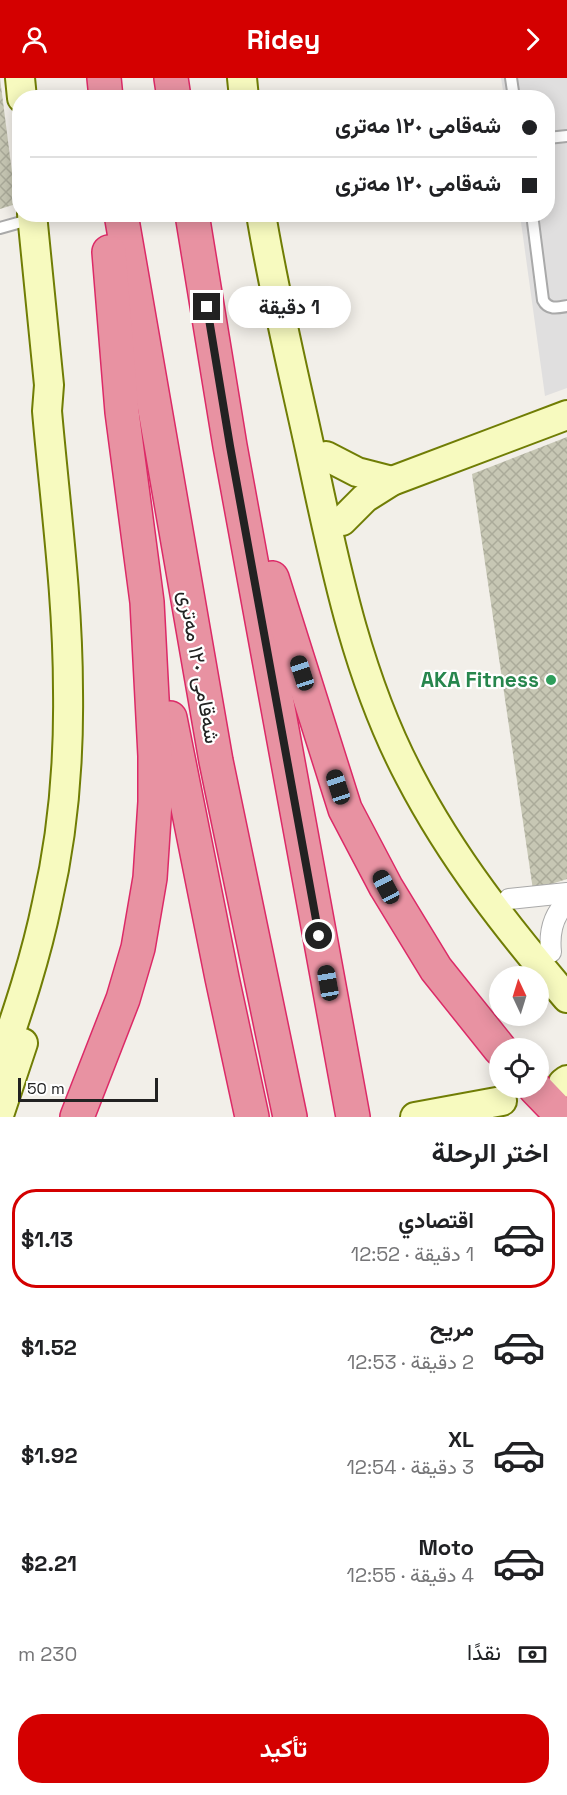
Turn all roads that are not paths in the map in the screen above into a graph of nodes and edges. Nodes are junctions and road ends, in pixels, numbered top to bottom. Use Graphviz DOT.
graph roads {
  1 [pos="17,222"];
  2 [pos="33,222"];
  3 [pos="109,222"];
  4 [pos="122,222"];
  5 [pos="193,222"];
  6 [pos="263,222"];
  7 [pos="278,222"];
  8 [pos="533,222"];
  9 [pos="0,228"];
  10 [pos="567,306"];
  11 [pos="49,385"];
  12 [pos="567,415"];
  13 [pos="230,446"];
  14 [pos="326,456"];
  15 [pos="392,481"];
  16 [pos="342,521"];
  17 [pos="147,602"];
  18 [pos="567,893"];
  19 [pos="509,899"];
  20 [pos="567,902"];
  21 [pos="559,960"];
  22 [pos="567,998"];
  23 [pos="567,1009"];
  24 [pos="491,1038"];
  25 [pos="0,1064"];
  26 [pos="555,1084"];
  27 [pos="502,1101"];
  28 [pos="0,1112"];
  29 [pos="76,1117"];
  30 [pos="252,1117"];
  31 [pos="290,1117"];
  32 [pos="353,1117"];
  33 [pos="415,1117"];
  34 [pos="563,1117"];
  1 -- 9 [label="lane"];
  2 -- 11 [label="street"];
  3 -- 17 [label="highway"];
  4 -- 31 [label="highway, شەقامی ١٢٠ مەتری"];
  5 -- 13 [label="highway"];
  6 -- 22 [label="street"];
  7 -- 14 [label="street"];
  8 -- 10 [label="lane"];
  11 -- 25 [label="street"];
  11 -- 28 [label="street"];
  12 -- 15 [label="street"];
  13 -- 24 [label="highway"];
  13 -- 32 [label="highway"];
  14 -- 15 [label="street"];
  14 -- 16 [label="street"];
  15 -- 16 [label="street"];
  16 -- 19 [label="street"];
  17 -- 29 [label="highway"];
  17 -- 30 [label="highway"];
  18 -- 19 [label="street"];
  19 -- 21 [label="street"];
  20 -- 21 [label="street"];
  22 -- 23 [label="street"];
  26 -- 34 [label="highway"];
  27 -- 33 [label="street"];
}
